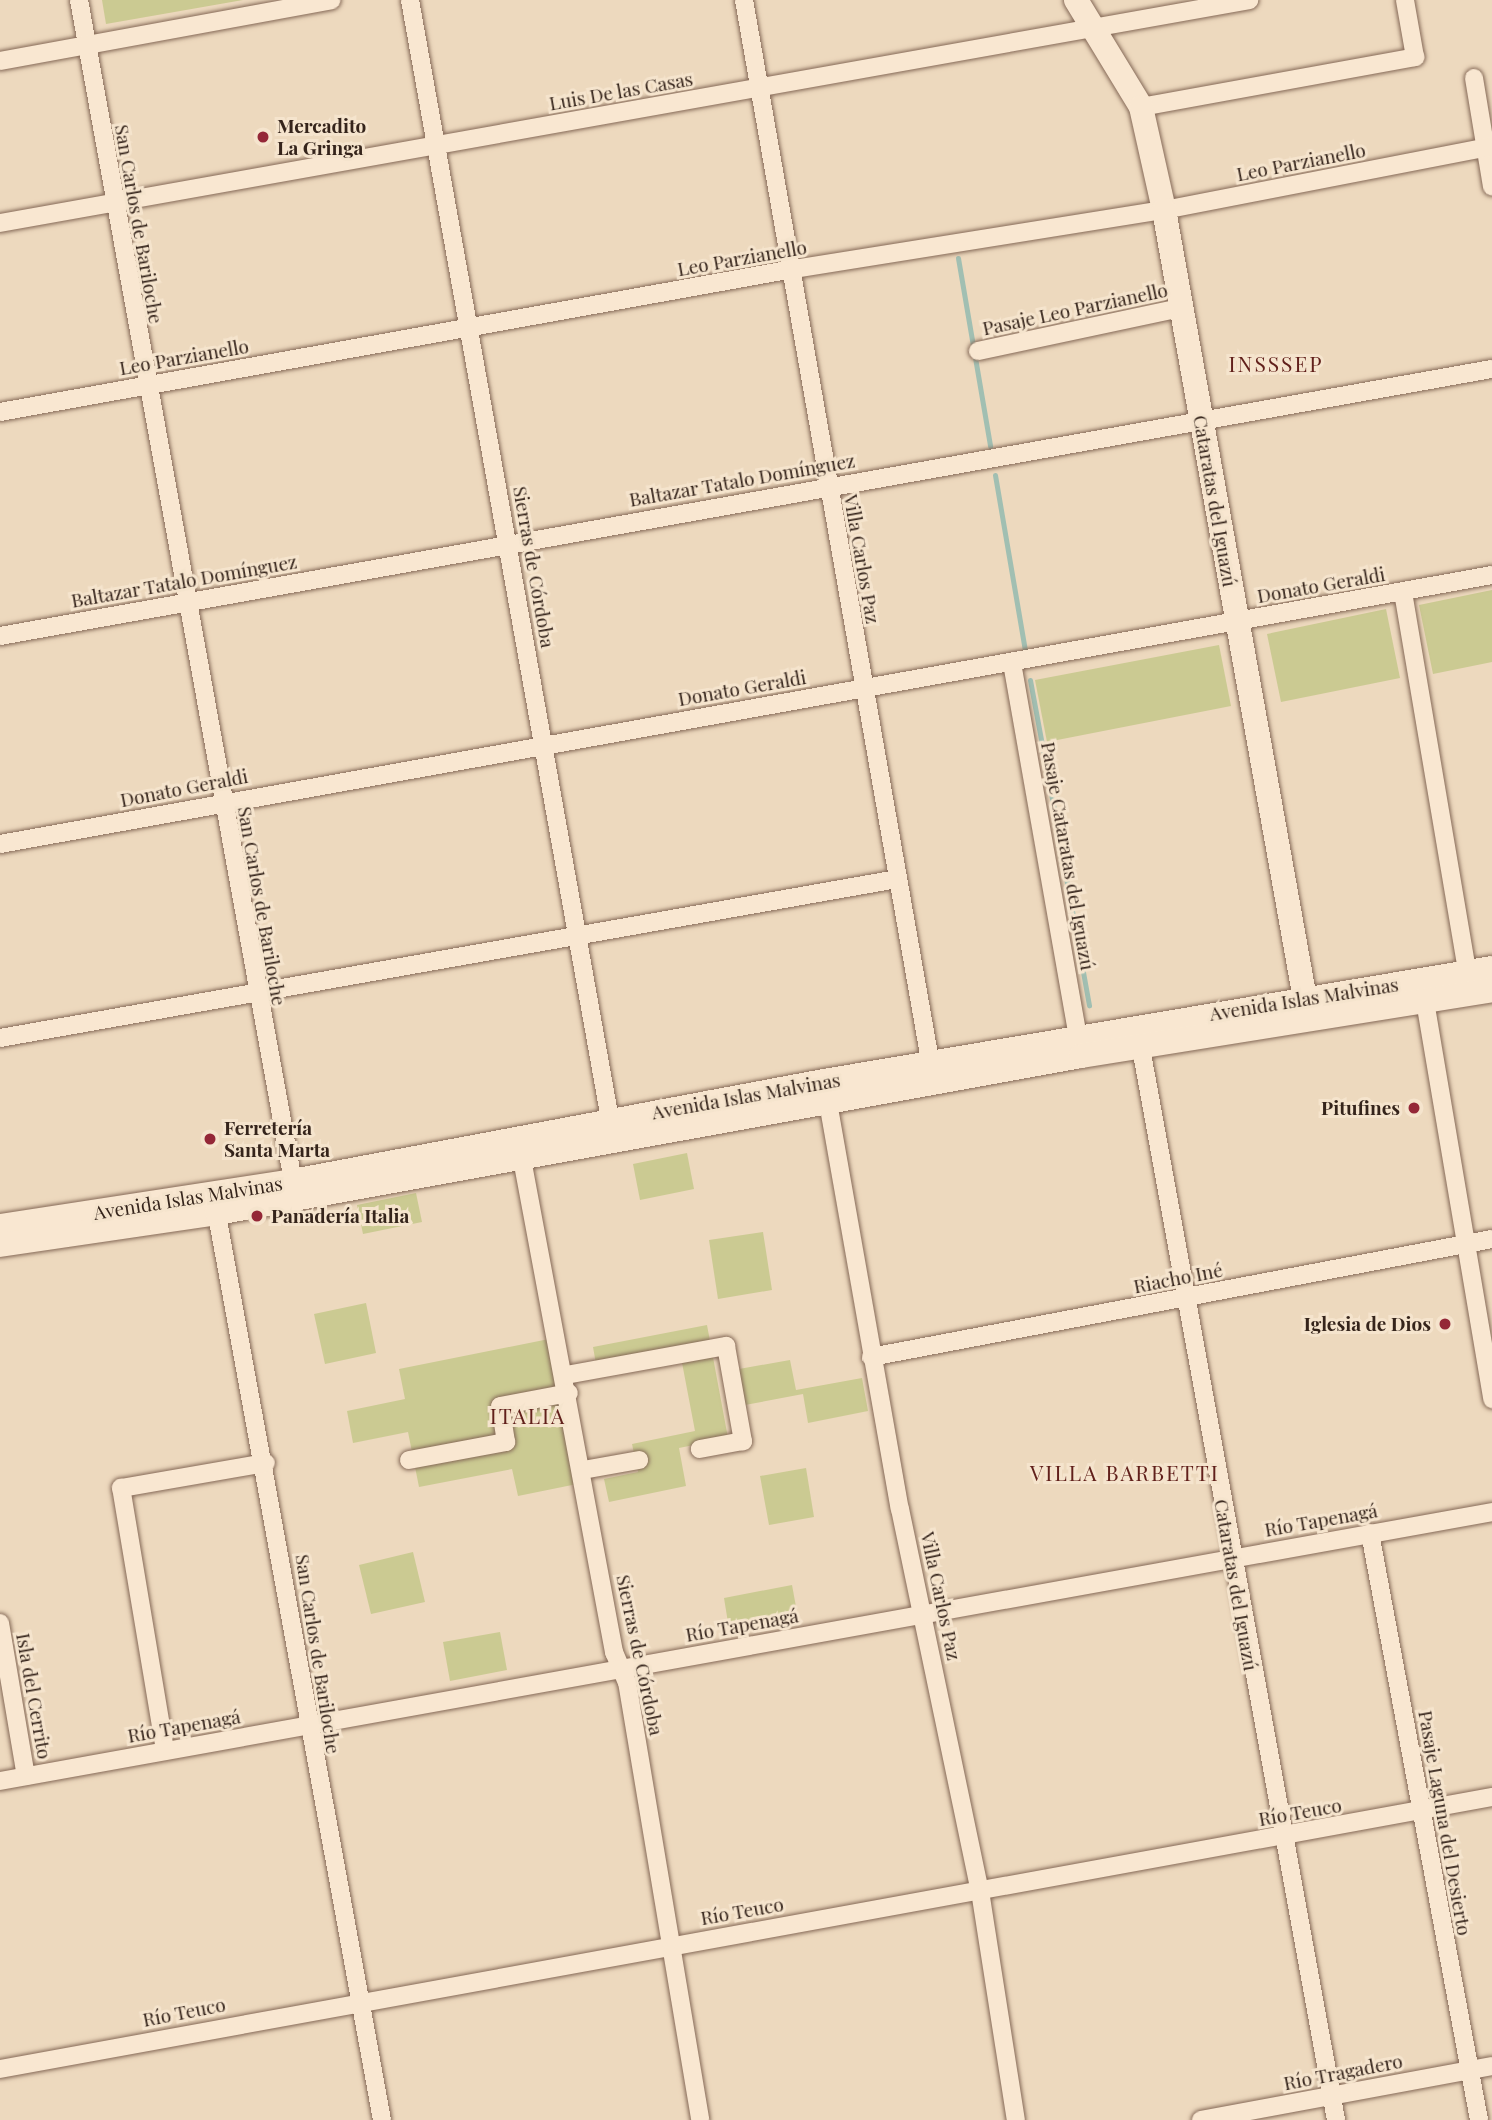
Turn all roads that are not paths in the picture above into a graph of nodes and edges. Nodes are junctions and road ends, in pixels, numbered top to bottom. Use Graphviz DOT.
graph roads {
  1 [pos="79,0"];
  2 [pos="331,0"];
  3 [pos="410,0"];
  4 [pos="744,0"];
  5 [pos="1076,0"];
  6 [pos="1249,0"];
  7 [pos="1405,0"];
  8 [pos="1091,28"];
  9 [pos="87,44"];
  10 [pos="0,61"];
  11 [pos="1474,78"];
  12 [pos="757,89"];
  13 [pos="1141,107"];
  14 [pos="435,143"];
  15 [pos="1489,146"];
  16 [pos="1492,187"];
  17 [pos="115,205"];
  18 [pos="1164,210"];
  19 [pos="0,223"];
  20 [pos="788,270"];
  21 [pos="1181,308"];
  22 [pos="469,328"];
  23 [pos="978,351"];
  24 [pos="1492,369"];
  25 [pos="146,385"];
  26 [pos="0,412"];
  27 [pos="1201,424"];
  28 [pos="828,485"];
  29 [pos="508,545"];
  30 [pos="1492,575"];
  31 [pos="1402,592"];
  32 [pos="186,602"];
  33 [pos="1236,621"];
  34 [pos="0,636"];
  35 [pos="1012,663"];
  36 [pos="863,687"];
  37 [pos="545,745"];
  38 [pos="222,802"];
  39 [pos="0,844"];
  40 [pos="897,879"];
  41 [pos="578,937"];
  42 [pos="1492,968"];
  43 [pos="1477,985"];
  44 [pos="257,994"];
  45 [pos="1425,1001"];
  46 [pos="1307,1009"];
  47 [pos="0,1038"];
  48 [pos="1080,1047"];
  49 [pos="1141,1048"];
  50 [pos="932,1074"];
  51 [pos="826,1092"];
  52 [pos="612,1131"];
  53 [pos="522,1159"];
  54 [pos="295,1190"];
  55 [pos="215,1204"];
  56 [pos="0,1226"];
  57 [pos="1492,1239"];
  58 [pos="1464,1244"];
  59 [pos="0,1245"];
  60 [pos="1184,1298"];
  61 [pos="871,1357"];
  62 [pos="567,1384"];
  63 [pos="1492,1399"];
  64 [pos="700,1449"];
  65 [pos="409,1460"];
  66 [pos="639,1460"];
  67 [pos="266,1463"];
  68 [pos="583,1471"];
  69 [pos="1492,1512"];
  70 [pos="1370,1533"];
  71 [pos="1231,1556"];
  72 [pos="924,1615"];
  73 [pos="0,1623"];
  74 [pos="622,1670"];
  75 [pos="308,1725"];
  76 [pos="165,1750"];
  77 [pos="26,1776"];
  78 [pos="0,1781"];
  79 [pos="1492,1797"];
  80 [pos="1423,1811"];
  81 [pos="1281,1837"];
  82 [pos="980,1891"];
  83 [pos="671,1945"];
  84 [pos="357,2000"];
  85 [pos="1492,2066"];
  86 [pos="0,2069"];
  87 [pos="1469,2070"];
  88 [pos="1332,2095"];
  89 [pos="382,2120"];
  90 [pos="700,2120"];
  91 [pos="1016,2120"];
  92 [pos="1201,2120"];
  93 [pos="1336,2120"];
  94 [pos="1479,2120"];
  1 -- 9 [label="street, San Carlos de Bariloche"];
  2 -- 9 [label="street"];
  3 -- 14 [label="street, Sierras de Córdoba"];
  4 -- 12 [label="street, Villa Carlos Paz"];
  5 -- 8 [label="main road, Cataratas del Iguazú"];
  6 -- 8 [label="street, Luis De las Casas"];
  7 -- 13 [label="street"];
  8 -- 12 [label="street, Luis De las Casas"];
  8 -- 13 [label="main road, Cataratas del Iguazú"];
  9 -- 10 [label="street"];
  9 -- 17 [label="street, San Carlos de Bariloche"];
  11 -- 15 [label="street"];
  12 -- 14 [label="street, Luis De las Casas"];
  12 -- 20 [label="street, Villa Carlos Paz"];
  13 -- 18 [label="main road, Cataratas del Iguazú"];
  14 -- 17 [label="street, Luis De las Casas"];
  14 -- 22 [label="street, Sierras de Córdoba"];
  15 -- 16 [label="street"];
  15 -- 18 [label="street, Leo Parzianello"];
  17 -- 19 [label="street, Luis De las Casas"];
  17 -- 25 [label="street, San Carlos de Bariloche"];
  18 -- 20 [label="street, Leo Parzianello"];
  18 -- 21 [label="main road, Cataratas del Iguazú"];
  20 -- 22 [label="street, Leo Parzianello"];
  20 -- 28 [label="street, Villa Carlos Paz"];
  21 -- 23 [label="street, Pasaje Leo Parzianello"];
  21 -- 27 [label="main road, Cataratas del Iguazú"];
  22 -- 25 [label="street, Leo Parzianello"];
  22 -- 29 [label="street, Sierras de Córdoba"];
  24 -- 27 [label="street, Baltazar Tatalo Domínguez"];
  25 -- 26 [label="street, Leo Parzianello"];
  25 -- 32 [label="street, San Carlos de Bariloche"];
  27 -- 28 [label="street, Baltazar Tatalo Domínguez"];
  27 -- 33 [label="main road, Cataratas del Iguazú"];
  28 -- 29 [label="street, Baltazar Tatalo Domínguez"];
  28 -- 36 [label="street, Villa Carlos Paz"];
  29 -- 32 [label="street, Baltazar Tatalo Domínguez"];
  29 -- 37 [label="street, Sierras de Córdoba"];
  30 -- 31 [label="street, Donato Geraldi"];
  31 -- 33 [label="street, Donato Geraldi"];
  31 -- 43 [label="street"];
  32 -- 34 [label="street, Baltazar Tatalo Domínguez"];
  32 -- 38 [label="street, San Carlos de Bariloche"];
  33 -- 35 [label="street, Donato Geraldi"];
  33 -- 46 [label="main road, Cataratas del Iguazú"];
  35 -- 36 [label="street, Donato Geraldi"];
  35 -- 48 [label="street, Pasaje Cataratas del Iguazú"];
  36 -- 37 [label="street, Donato Geraldi"];
  36 -- 40 [label="street, Villa Carlos Paz"];
  37 -- 38 [label="street, Donato Geraldi"];
  37 -- 41 [label="street, Sierras de Córdoba"];
  38 -- 39 [label="street, Donato Geraldi"];
  38 -- 44 [label="street, San Carlos de Bariloche"];
  40 -- 41 [label="street"];
  40 -- 50 [label="street, Villa Carlos Paz"];
  41 -- 44 [label="street"];
  41 -- 52 [label="street, Sierras de Córdoba"];
  42 -- 43 [label="main road, Avenida Islas Malvinas"];
  43 -- 45 [label="main road, Avenida Islas Malvinas"];
  43 -- 46 [label="main road, Avenida Islas Malvinas"];
  44 -- 47 [label="street"];
  44 -- 54 [label="street, San Carlos de Bariloche"];
  45 -- 46 [label="main road, Avenida Islas Malvinas"];
  45 -- 58 [label="street"];
  46 -- 48 [label="main road, Avenida Islas Malvinas"];
  46 -- 49 [label="main road, Avenida Islas Malvinas"];
  48 -- 49 [label="main road, Avenida Islas Malvinas"];
  48 -- 50 [label="main road, Avenida Islas Malvinas"];
  49 -- 60 [label="street, Cataratas del Iguazú"];
  50 -- 51 [label="main road, Avenida Islas Malvinas"];
  51 -- 52 [label="main road, Avenida Islas Malvinas"];
  51 -- 61 [label="street, Villa Carlos Paz"];
  52 -- 53 [label="main road, Avenida Islas Malvinas"];
  52 -- 54 [label="main road, Avenida Islas Malvinas"];
  53 -- 54 [label="main road, Avenida Islas Malvinas"];
  53 -- 62 [label="street, Sierras de Córdoba"];
  54 -- 55 [label="main road, Avenida Islas Malvinas"];
  55 -- 56 [label="main road, Avenida Islas Malvinas"];
  55 -- 59 [label="main road, Avenida Islas Malvinas"];
  55 -- 67 [label="street, San Carlos de Bariloche"];
  57 -- 58 [label="street, Riacho Iné"];
  58 -- 60 [label="street, Riacho Iné"];
  58 -- 63 [label="street"];
  60 -- 61 [label="street, Riacho Iné"];
  60 -- 71 [label="street, Cataratas del Iguazú"];
  61 -- 72 [label="street, Villa Carlos Paz"];
  62 -- 64 [label="street"];
  62 -- 65 [label="street"];
  62 -- 68 [label="street, Sierras de Córdoba"];
  66 -- 68 [label="street"];
  67 -- 75 [label="street, San Carlos de Bariloche"];
  67 -- 76 [label="street"];
  68 -- 74 [label="street, Sierras de Córdoba"];
  69 -- 70 [label="street, Río Tapenagá"];
  70 -- 71 [label="street, Río Tapenagá"];
  70 -- 80 [label="street, Pasaje Laguna del Desierto"];
  71 -- 72 [label="street, Río Tapenagá"];
  71 -- 81 [label="street, Cataratas del Iguazú"];
  72 -- 74 [label="street, Río Tapenagá"];
  72 -- 82 [label="street, Villa Carlos Paz"];
  73 -- 77 [label="street, Isla del Cerrito"];
  74 -- 75 [label="street, Río Tapenagá"];
  74 -- 83 [label="street, Sierras de Córdoba"];
  75 -- 76 [label="street, Río Tapenagá"];
  75 -- 84 [label="street, San Carlos de Bariloche"];
  76 -- 77 [label="street, Río Tapenagá"];
  77 -- 78 [label="street, Río Tapenagá"];
  79 -- 80 [label="street, Río Teuco"];
  80 -- 81 [label="street, Río Teuco"];
  80 -- 87 [label="street, Pasaje Laguna del Desierto"];
  81 -- 82 [label="street, Río Teuco"];
  81 -- 88 [label="street, Cataratas del Iguazú"];
  82 -- 83 [label="street, Río Teuco"];
  82 -- 91 [label="street, Villa Carlos Paz"];
  83 -- 84 [label="street, Río Teuco"];
  83 -- 90 [label="street, Sierras de Córdoba"];
  84 -- 86 [label="street, Río Teuco"];
  84 -- 89 [label="street, San Carlos de Bariloche"];
  85 -- 87 [label="street, Río Tragadero"];
  87 -- 88 [label="street, Río Tragadero"];
  87 -- 94 [label="street, Pasaje Laguna del Desierto"];
  88 -- 92 [label="street, Río Tragadero"];
  88 -- 93 [label="street, Cataratas del Iguazú"];
}
